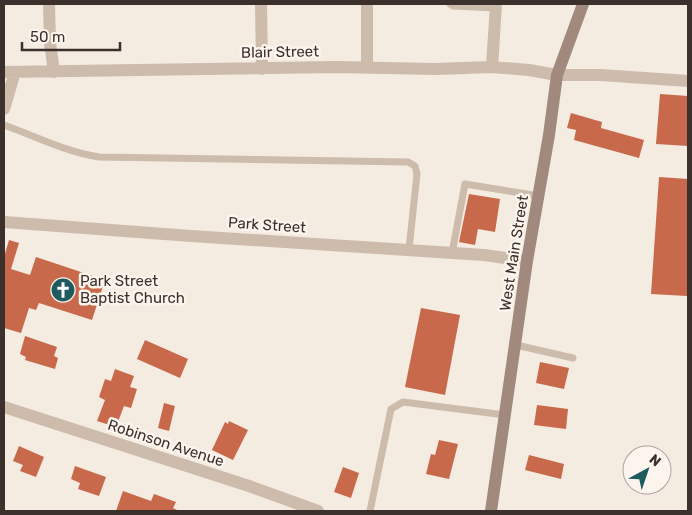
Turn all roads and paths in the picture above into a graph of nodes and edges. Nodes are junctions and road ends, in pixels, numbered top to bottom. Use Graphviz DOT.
graph roads {
  1 [pos="49,4"];
  2 [pos="261,4"];
  3 [pos="367,4"];
  4 [pos="450,4"];
  5 [pos="583,4"];
  6 [pos="496,6"];
  7 [pos="492,67"];
  8 [pos="367,68"];
  9 [pos="262,69"];
  10 [pos="9,72"];
  11 [pos="54,72"];
  12 [pos="557,75"];
  13 [pos="688,80"];
  14 [pos="4,108"];
  15 [pos="4,125"];
  16 [pos="539,196"];
  17 [pos="4,222"];
  18 [pos="409,249"];
  19 [pos="452,252"];
  20 [pos="527,261"];
  21 [pos="516,345"];
  22 [pos="573,358"];
  23 [pos="4,407"];
  24 [pos="505,415"];
  25 [pos="318,511"];
  26 [pos="370,511"];
  27 [pos="491,511"];
  1 -- 11 [label="street"];
  2 -- 9 [label="street"];
  3 -- 8 [label="street"];
  4 -- 6 [label="lane"];
  5 -- 12 [label="main road, West Main Street"];
  6 -- 7 [label="street"];
  7 -- 8 [label="street, Blair Street"];
  7 -- 12 [label="street, Blair Street"];
  8 -- 9 [label="street, Blair Street"];
  9 -- 11 [label="street, Blair Street"];
  10 -- 11 [label="street, Blair Street"];
  10 -- 14 [label="street"];
  12 -- 13 [label="street, Blair Street"];
  12 -- 16 [label="main road, West Main Street"];
  15 -- 18 [label="lane"];
  16 -- 19 [label="lane"];
  16 -- 20 [label="main road, West Main Street"];
  17 -- 18 [label="street, Park Street"];
  18 -- 19 [label="street, Park Street"];
  19 -- 20 [label="street, Park Street"];
  20 -- 21 [label="main road, West Main Street"];
  21 -- 22 [label="lane"];
  21 -- 24 [label="main road, West Main Street"];
  23 -- 25 [label="street, Robinson Avenue"];
  24 -- 26 [label="lane"];
  24 -- 27 [label="main road, West Main Street"];
}
